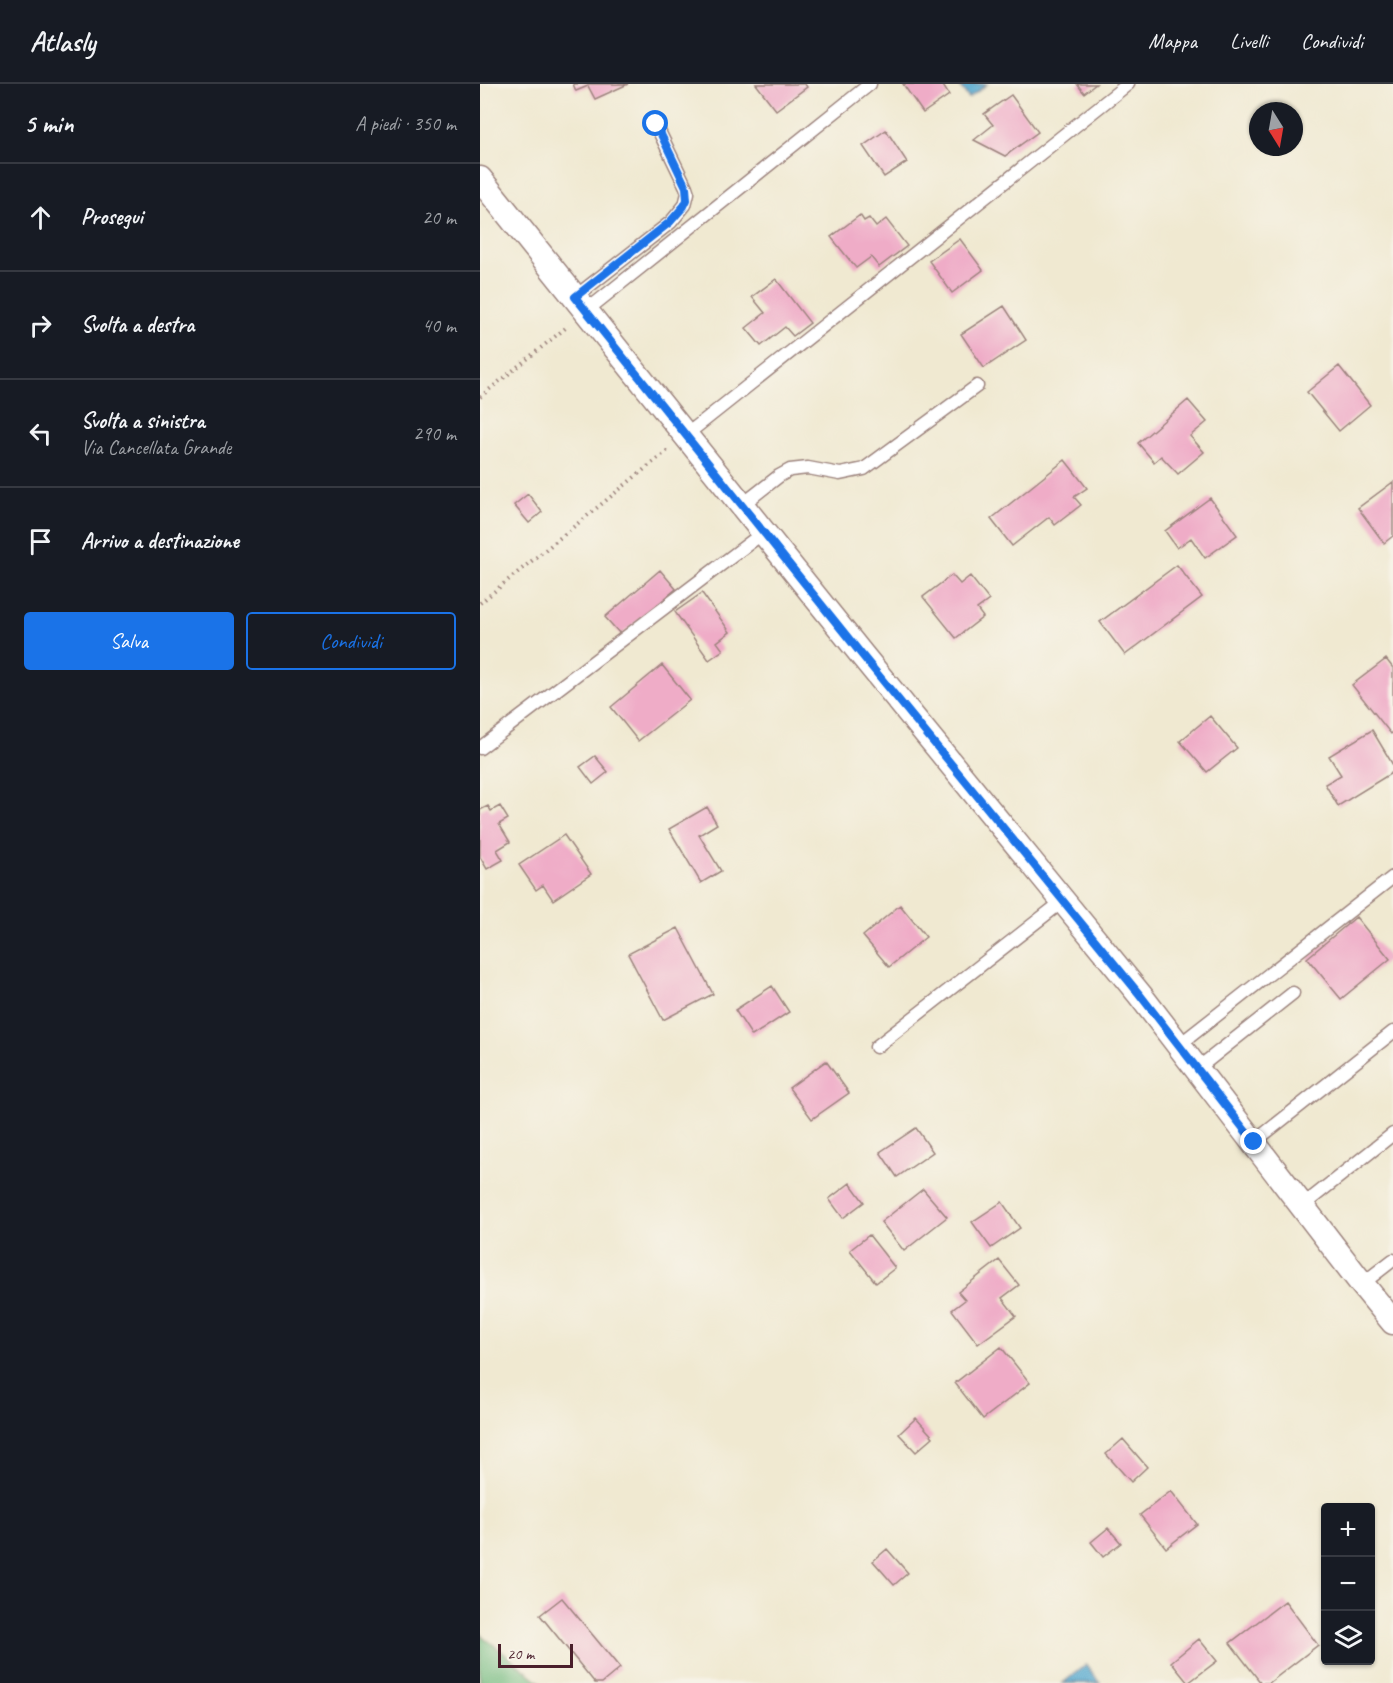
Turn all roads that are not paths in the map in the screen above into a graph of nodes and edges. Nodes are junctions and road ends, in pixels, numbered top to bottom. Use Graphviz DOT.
graph roads {
  1 [pos="870,84"];
  2 [pos="1128,84"];
  3 [pos="656,124"];
  4 [pos="480,179"];
  5 [pos="580,304"];
  6 [pos="977,386"];
  7 [pos="686,435"];
  8 [pos="742,505"];
  9 [pos="764,532"];
  10 [pos="480,748"];
  11 [pos="1393,877"];
  12 [pos="1063,901"];
  13 [pos="1293,993"];
  14 [pos="1393,1032"];
  15 [pos="1179,1046"];
  16 [pos="876,1047"];
  17 [pos="1197,1069"];
  18 [pos="1393,1134"];
  19 [pos="1254,1142"];
  20 [pos="1302,1206"];
  21 [pos="1393,1260"];
  22 [pos="1362,1284"];
  23 [pos="1393,1322"];
  1 -- 5 [label="lane"];
  2 -- 7 [label="lane"];
  3 -- 5 [label="lane"];
  4 -- 5 [label="street"];
  5 -- 7 [label="street"];
  6 -- 8 [label="lane"];
  7 -- 8 [label="street"];
  8 -- 9 [label="street"];
  9 -- 10 [label="lane"];
  9 -- 12 [label="street"];
  11 -- 15 [label="lane"];
  12 -- 15 [label="street"];
  12 -- 16 [label="lane"];
  13 -- 17 [label="lane"];
  14 -- 19 [label="lane"];
  15 -- 17 [label="street"];
  17 -- 19 [label="street"];
  18 -- 20 [label="lane"];
  19 -- 20 [label="street"];
  20 -- 22 [label="street"];
  21 -- 22 [label="lane"];
  22 -- 23 [label="street"];
}
